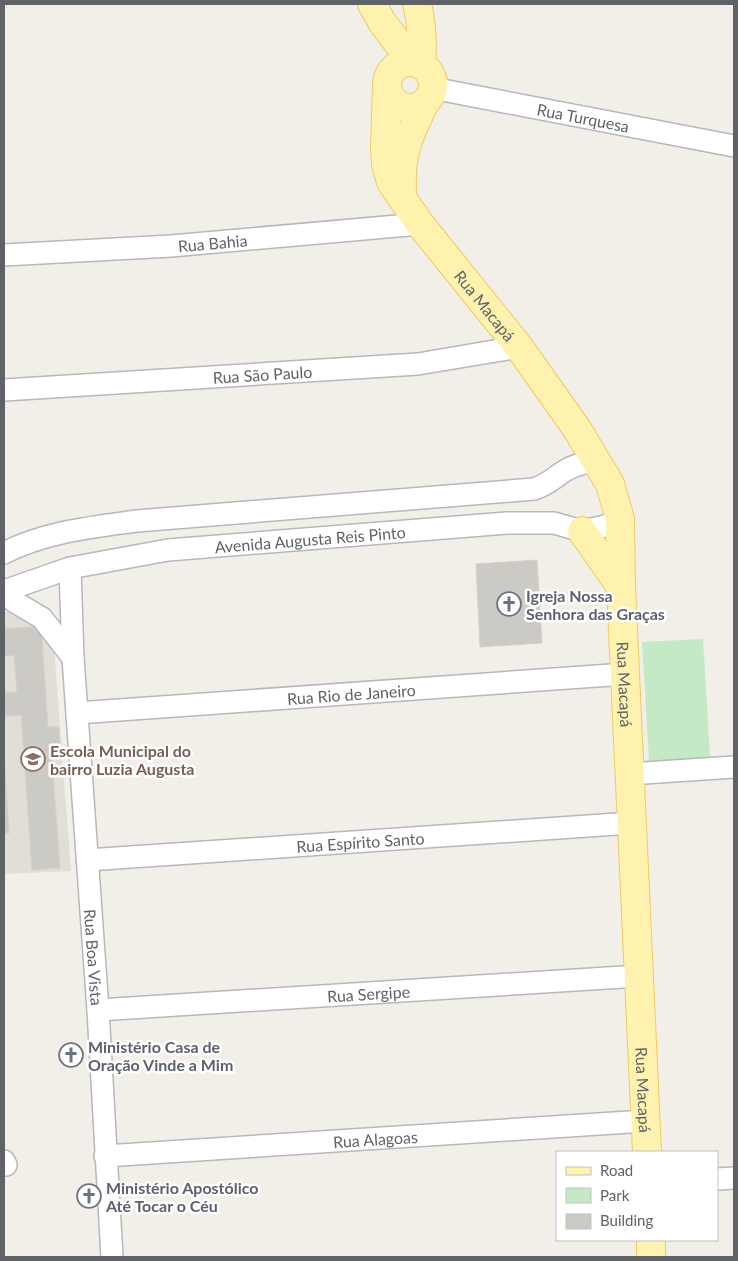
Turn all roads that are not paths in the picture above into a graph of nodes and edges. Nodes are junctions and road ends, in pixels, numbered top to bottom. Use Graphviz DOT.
graph roads {
  1 [pos="416,4"];
  2 [pos="377,13"];
  3 [pos="412,79"];
  4 [pos="734,146"];
  5 [pos="402,197"];
  6 [pos="420,224"];
  7 [pos="4,255"];
  8 [pos="519,347"];
  9 [pos="4,390"];
  10 [pos="595,460"];
  11 [pos="620,519"];
  12 [pos="582,531"];
  13 [pos="4,553"];
  14 [pos="70,568"];
  15 [pos="621,587"];
  16 [pos="4,592"];
  17 [pos="73,658"];
  18 [pos="625,674"];
  19 [pos="77,714"];
  20 [pos="734,767"];
  21 [pos="629,774"];
  22 [pos="632,823"];
  23 [pos="87,860"];
  24 [pos="638,976"];
  25 [pos="98,1010"];
  26 [pos="645,1121"];
  27 [pos="647,1151"];
  28 [pos="105,1156"];
  29 [pos="734,1178"];
  30 [pos="718,1179"];
  31 [pos="651,1241"];
  32 [pos="112,1257"];
  33 [pos="651,1257"];
  1 -- 3 [label="main road, Rua Macapá"];
  2 -- 3 [label="main road"];
  3 -- 4 [label="street, Rua Turquesa"];
  3 -- 5 [label="main road"];
  3 -- 5 [label="main road, Rua Macapá"];
  5 -- 6 [label="main road, Rua Macapá"];
  6 -- 7 [label="street, Rua Bahia"];
  6 -- 8 [label="main road, Rua Macapá"];
  8 -- 9 [label="street, Rua São Paulo"];
  8 -- 10 [label="main road, Rua Macapá"];
  10 -- 11 [label="main road, Rua Macapá"];
  10 -- 13 [label="street, Avenida Augusta Reis Pinto"];
  11 -- 12 [label="street, Avenida Augusta Reis Pinto"];
  11 -- 15 [label="main road, Rua Macapá"];
  12 -- 14 [label="street, Avenida Augusta Reis Pinto"];
  12 -- 15 [label="main road"];
  14 -- 16 [label="street, Avenida Augusta Reis Pinto"];
  14 -- 17 [label="street, Rua Boa Vista"];
  15 -- 18 [label="main road, Rua Macapá"];
  16 -- 17 [label="street"];
  17 -- 19 [label="street, Rua Boa Vista"];
  18 -- 19 [label="street, Rua Rio de Janeiro"];
  18 -- 21 [label="main road, Rua Macapá"];
  19 -- 23 [label="street, Rua Boa Vista"];
  20 -- 21 [label="street"];
  21 -- 22 [label="main road, Rua Macapá"];
  22 -- 23 [label="street, Rua Espírito Santo"];
  22 -- 24 [label="main road, Rua Macapá"];
  23 -- 25 [label="street, Rua Boa Vista"];
  24 -- 25 [label="street, Rua Sergipe"];
  24 -- 26 [label="main road, Rua Macapá"];
  25 -- 28 [label="street, Rua Boa Vista"];
  26 -- 27 [label="main road, Rua Macapá"];
  26 -- 28 [label="street, Rua Alagoas"];
  28 -- 32 [label="street, Rua Boa Vista"];
  29 -- 30 [label="street"];
  31 -- 33 [label="main road"];
}
